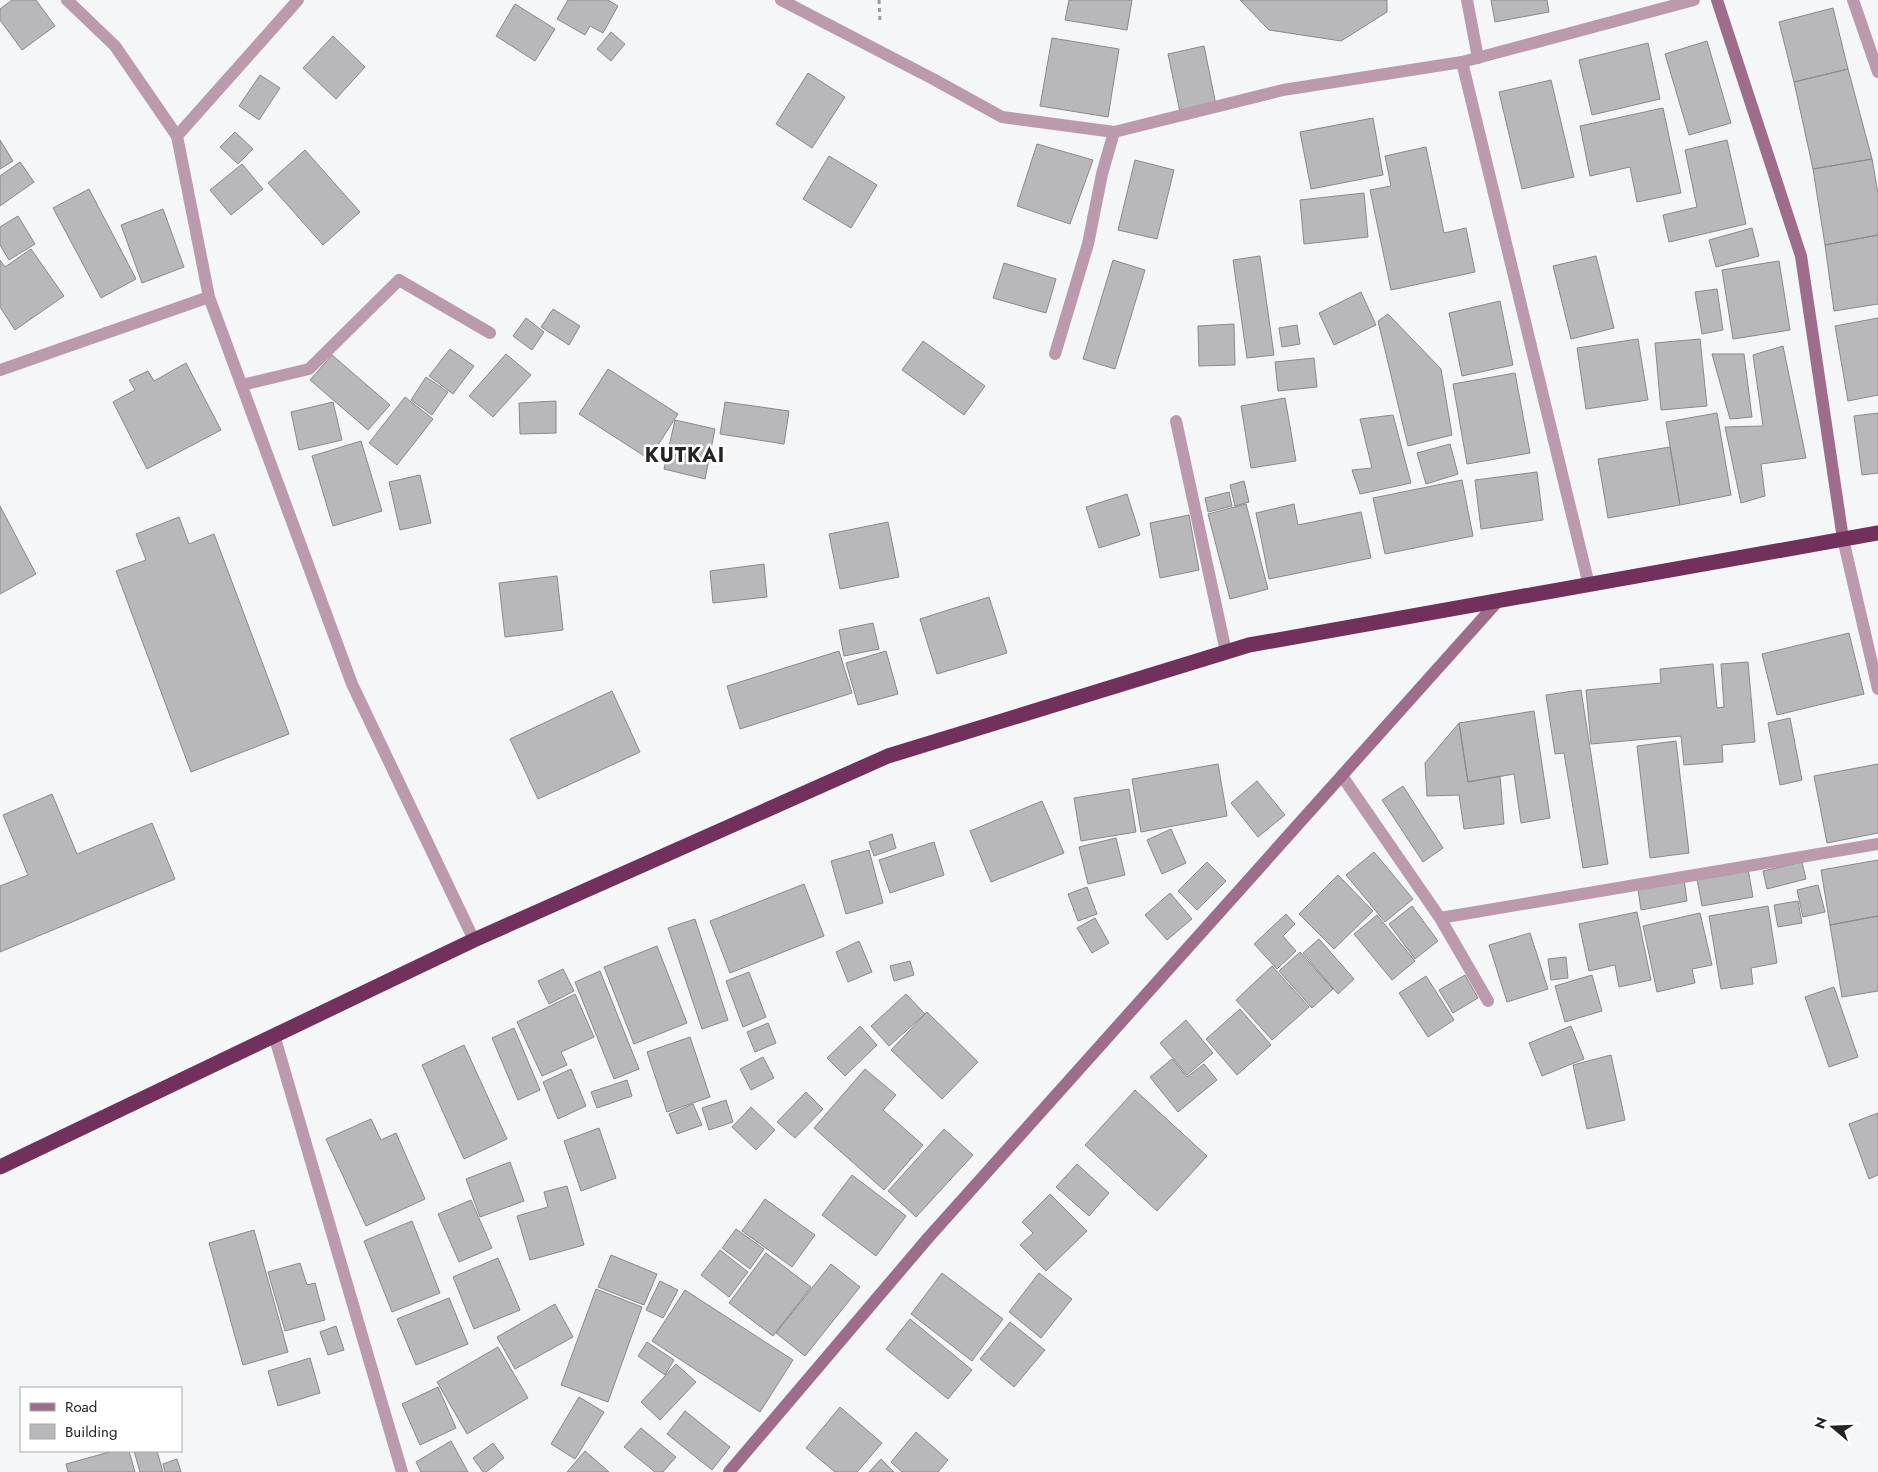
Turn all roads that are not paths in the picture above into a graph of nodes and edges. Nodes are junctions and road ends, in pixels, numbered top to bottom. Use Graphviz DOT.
graph roads {
  1 [pos="67,0"];
  2 [pos="298,0"];
  3 [pos="781,0"];
  4 [pos="1467,0"];
  5 [pos="1694,0"];
  6 [pos="1717,0"];
  7 [pos="1853,0"];
  8 [pos="1478,58"];
  9 [pos="1462,62"];
  10 [pos="1878,72"];
  11 [pos="1114,132"];
  12 [pos="177,136"];
  13 [pos="210,297"];
  14 [pos="490,333"];
  15 [pos="1055,354"];
  16 [pos="0,370"];
  17 [pos="242,385"];
  18 [pos="1176,421"];
  19 [pos="1878,533"];
  20 [pos="1844,539"];
  21 [pos="1588,585"];
  22 [pos="1500,600"];
  23 [pos="1226,652"];
  24 [pos="1878,689"];
  25 [pos="1342,776"];
  26 [pos="1878,844"];
  27 [pos="1440,918"];
  28 [pos="474,940"];
  29 [pos="1488,1001"];
  30 [pos="274,1035"];
  31 [pos="0,1167"];
  32 [pos="402,1472"];
  33 [pos="729,1472"];
  1 -- 12 [label="street"];
  2 -- 12 [label="street"];
  3 -- 11 [label="street"];
  4 -- 8 [label="street"];
  5 -- 8 [label="street"];
  6 -- 20 [label="street"];
  7 -- 10 [label="street"];
  8 -- 9 [label="street"];
  9 -- 11 [label="street"];
  9 -- 21 [label="street"];
  11 -- 15 [label="street"];
  12 -- 13 [label="street"];
  13 -- 16 [label="street"];
  13 -- 17 [label="street"];
  14 -- 17 [label="street"];
  17 -- 28 [label="street"];
  18 -- 23 [label="street"];
  19 -- 20 [label="highway"];
  20 -- 21 [label="highway"];
  20 -- 24 [label="street"];
  21 -- 22 [label="highway"];
  22 -- 23 [label="highway"];
  22 -- 25 [label="street"];
  23 -- 28 [label="highway"];
  25 -- 27 [label="street"];
  25 -- 33 [label="street"];
  26 -- 27 [label="street"];
  27 -- 29 [label="street"];
  28 -- 30 [label="highway"];
  30 -- 31 [label="highway"];
  30 -- 32 [label="street"];
}
